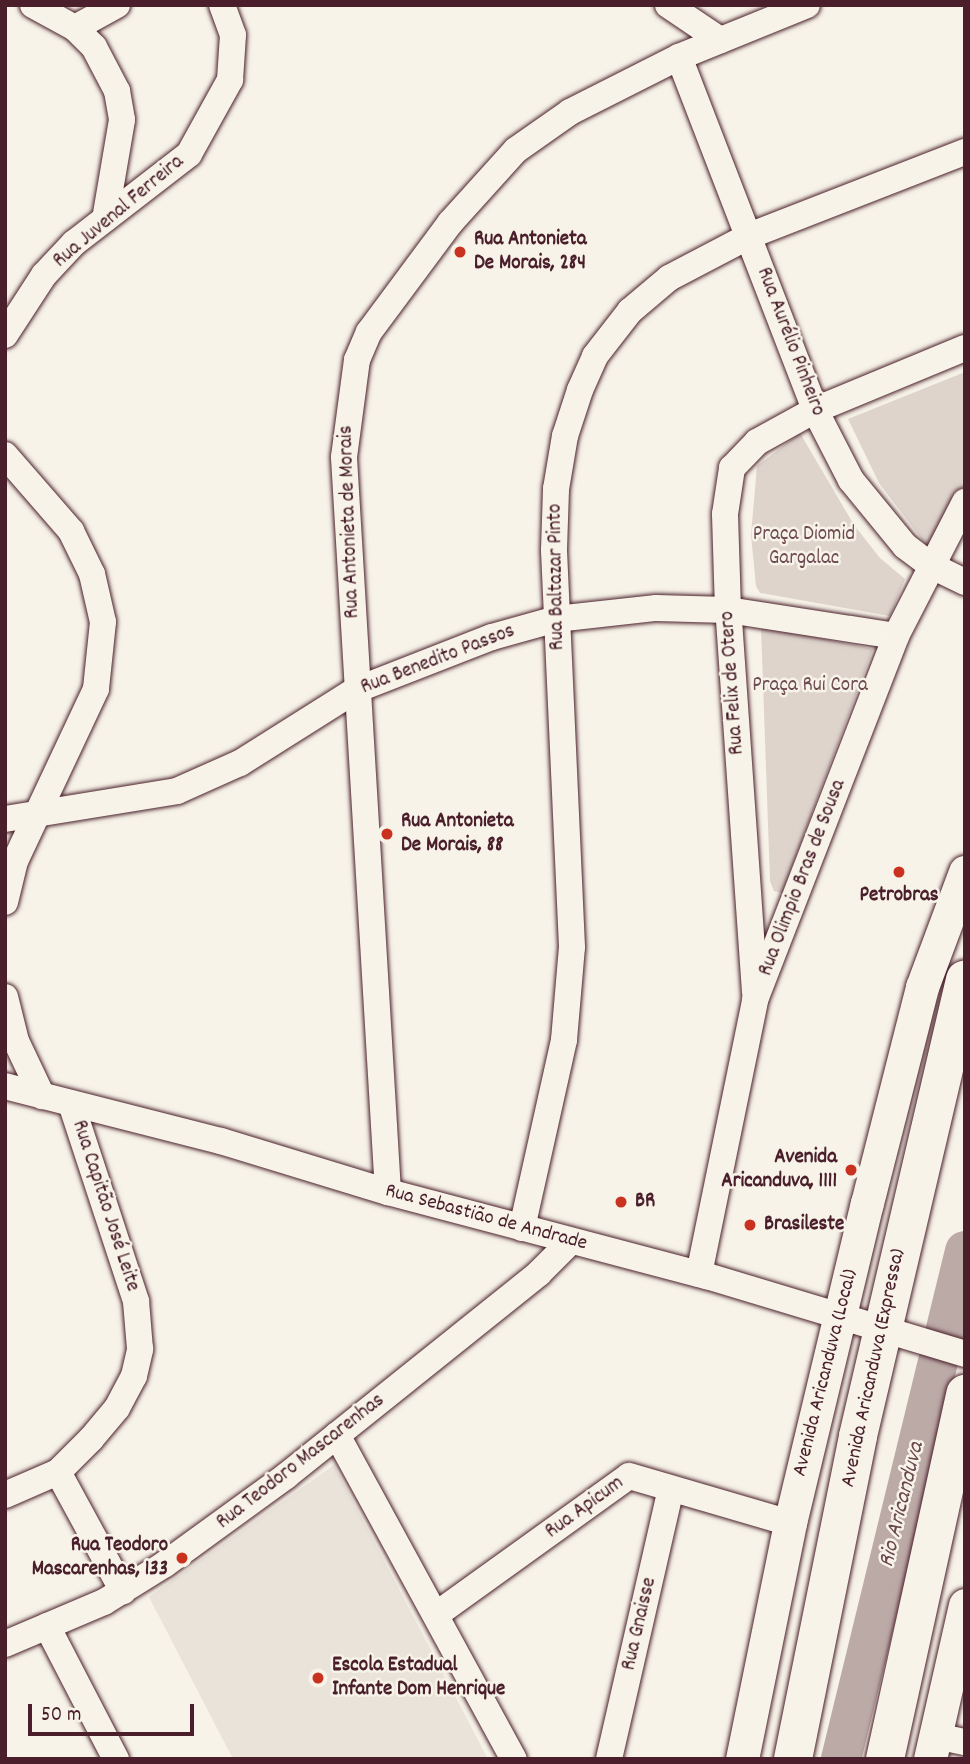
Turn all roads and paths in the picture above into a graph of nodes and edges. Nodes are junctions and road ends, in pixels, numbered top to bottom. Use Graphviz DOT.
graph roads {
  1 [pos="33,5"];
  2 [pos="117,5"];
  3 [pos="222,5"];
  4 [pos="668,5"];
  5 [pos="807,5"];
  6 [pos="75,28"];
  7 [pos="720,40"];
  8 [pos="679,57"];
  9 [pos="965,152"];
  10 [pos="105,219"];
  11 [pos="749,236"];
  12 [pos="5,335"];
  13 [pos="965,348"];
  14 [pos="815,410"];
  15 [pos="5,454"];
  16 [pos="965,502"];
  17 [pos="930,565"];
  18 [pos="965,582"];
  19 [pos="728,610"];
  20 [pos="556,619"];
  21 [pos="897,636"];
  22 [pos="356,690"];
  23 [pos="39,816"];
  24 [pos="5,819"];
  25 [pos="965,872"];
  26 [pos="5,902"];
  27 [pos="965,979"];
  28 [pos="5,997"];
  29 [pos="755,1000"];
  30 [pos="5,1086"];
  31 [pos="42,1096"];
  32 [pos="72,1106"];
  33 [pos="388,1192"];
  34 [pos="522,1228"];
  35 [pos="570,1242"];
  36 [pos="699,1274"];
  37 [pos="840,1319"];
  38 [pos="892,1334"];
  39 [pos="958,1352"];
  40 [pos="965,1394"];
  41 [pos="337,1435"];
  42 [pos="58,1472"];
  43 [pos="671,1489"];
  44 [pos="5,1495"];
  45 [pos="790,1523"];
  46 [pos="123,1591"];
  47 [pos="965,1605"];
  48 [pos="437,1614"];
  49 [pos="47,1626"];
  50 [pos="5,1644"];
  51 [pos="943,1745"];
  52 [pos="116,1759"];
  53 [pos="514,1759"];
  54 [pos="609,1759"];
  55 [pos="742,1759"];
  56 [pos="793,1759"];
  57 [pos="885,1759"];
  1 -- 6 [label="street"];
  2 -- 6 [label="street"];
  3 -- 10 [label="street, Rua Juvenal Ferreira"];
  4 -- 7 [label="street"];
  5 -- 7 [label="street, Rua Antonieta de Morais"];
  6 -- 10 [label="street"];
  7 -- 8 [label="street, Rua Antonieta de Morais"];
  8 -- 11 [label="street, Rua Aurélio Pinheiro"];
  8 -- 22 [label="street, Rua Antonieta de Morais"];
  9 -- 11 [label="street, Rua Baltazar Pinto"];
  10 -- 12 [label="street, Rua Juvenal Ferreira"];
  11 -- 14 [label="street, Rua Aurélio Pinheiro"];
  11 -- 20 [label="street, Rua Baltazar Pinto"];
  13 -- 14 [label="street"];
  14 -- 17 [label="street, Rua Aurélio Pinheiro"];
  14 -- 19 [label="street, Rua Felix de Otero"];
  15 -- 23 [label="street"];
  16 -- 17 [label="street, Rua Olimpio Bras de Sousa"];
  17 -- 18 [label="street, Rua Aurélio Pinheiro"];
  17 -- 21 [label="street, Rua Olimpio Bras de Sousa"];
  19 -- 20 [label="street, Rua Benedito Passos"];
  19 -- 21 [label="street, Rua Benedito Passos"];
  19 -- 29 [label="street, Rua Felix de Otero"];
  20 -- 22 [label="street, Rua Benedito Passos"];
  20 -- 34 [label="street, Rua Baltazar Pinto"];
  21 -- 29 [label="street, Rua Olimpio Bras de Sousa"];
  22 -- 23 [label="street, Rua Benedito Passos"];
  22 -- 33 [label="street, Rua Antonieta de Morais"];
  23 -- 24 [label="street, Rua Benedito Passos"];
  23 -- 26 [label="street"];
  25 -- 37 [label="main road, Avenida Aricanduva (Local)"];
  27 -- 38 [label="highway, Avenida Aricanduva (Expressa)"];
  28 -- 31 [label="street"];
  29 -- 36 [label="street, Rua Olimpio Bras de Sousa"];
  30 -- 31 [label="street, Rua Sebastião de Andrade"];
  31 -- 32 [label="street, Rua Sebastião de Andrade"];
  32 -- 33 [label="street, Rua Sebastião de Andrade"];
  32 -- 42 [label="street, Rua Capitão José Leite"];
  33 -- 34 [label="street, Rua Sebastião de Andrade"];
  34 -- 35 [label="street, Rua Sebastião de Andrade"];
  35 -- 36 [label="street, Rua Sebastião de Andrade"];
  35 -- 41 [label="street, Rua Teodoro Mascarenhas"];
  36 -- 37 [label="street, Rua Sebastião de Andrade"];
  37 -- 38 [label="street, Rua Sebastião de Andrade"];
  37 -- 45 [label="main road, Avenida Aricanduva (Local)"];
  38 -- 39 [label="street, Rua Sebastião de Andrade"];
  38 -- 56 [label="highway, Avenida Aricanduva (Expressa)"];
  40 -- 57 [label="highway"];
  41 -- 46 [label="street, Rua Teodoro Mascarenhas"];
  41 -- 48 [label="street"];
  42 -- 44 [label="street, Rua Capitão José Leite"];
  42 -- 46 [label="street"];
  43 -- 45 [label="street, Rua Apicum"];
  43 -- 48 [label="street, Rua Apicum"];
  43 -- 54 [label="street, Rua Gnaisse"];
  45 -- 55 [label="main road, Avenida Aricanduva (Local)"];
  46 -- 49 [label="street, Rua Teodoro Mascarenhas"];
  47 -- 51 [label="main road"];
  48 -- 53 [label="street"];
  49 -- 50 [label="street, Rua Teodoro Mascarenhas"];
  49 -- 52 [label="street"];
}
